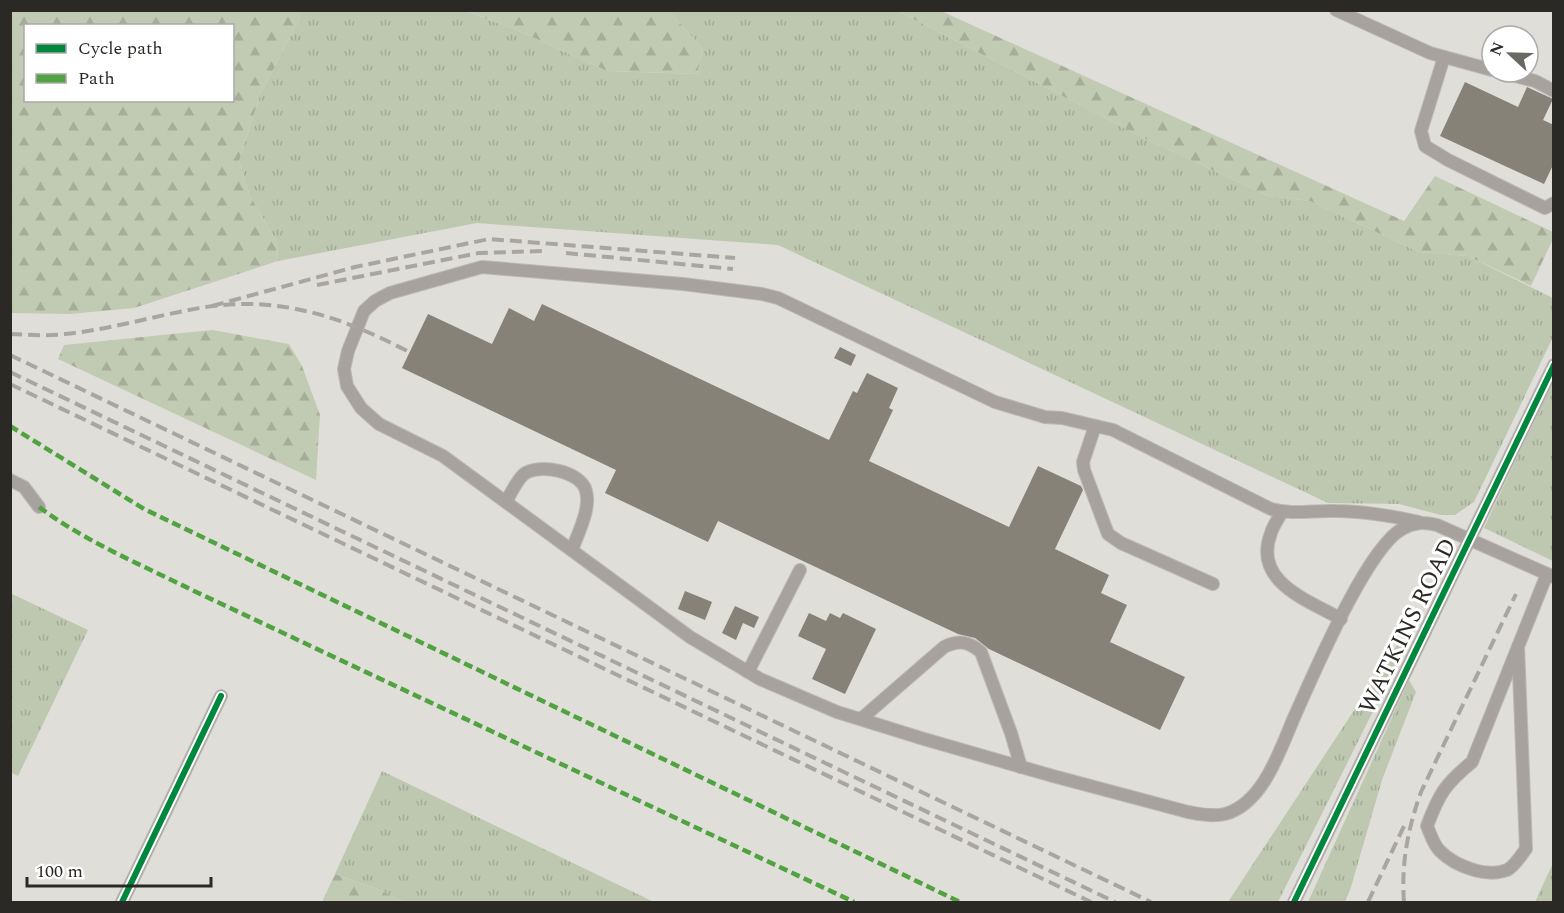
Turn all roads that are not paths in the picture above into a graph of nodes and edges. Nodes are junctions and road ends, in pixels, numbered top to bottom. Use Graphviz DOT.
graph roads {
  1 [pos="1336,10"];
  2 [pos="1444,57"];
  3 [pos="1480,67"];
  4 [pos="1540,84"];
  5 [pos="1554,91"];
  6 [pos="1554,203"];
  7 [pos="1554,365"];
  8 [pos="1095,426"];
  9 [pos="10,480"];
  10 [pos="506,502"];
  11 [pos="39,507"];
  12 [pos="1282,512"];
  13 [pos="1419,522"];
  14 [pos="1470,538"];
  15 [pos="572,550"];
  16 [pos="800,570"];
  17 [pos="1550,576"];
  18 [pos="1213,584"];
  19 [pos="1341,619"];
  20 [pos="1518,646"];
  21 [pos="748,672"];
  22 [pos="221,696"];
  23 [pos="861,719"];
  24 [pos="1021,767"];
  25 [pos="122,903"];
  26 [pos="1294,903"];
  1 -- 2 [label="street"];
  2 -- 3 [label="street"];
  2 -- 6 [label="street"];
  4 -- 5 [label="street"];
  7 -- 14 [label="street, WATKINS ROAD"];
  8 -- 10 [label="street"];
  8 -- 12 [label="street"];
  8 -- 18 [label="street"];
  9 -- 11 [label="street"];
  10 -- 15 [label="street"];
  10 -- 15 [label="street"];
  12 -- 13 [label="street"];
  12 -- 19 [label="street"];
  13 -- 14 [label="street"];
  13 -- 19 [label="street"];
  14 -- 17 [label="street"];
  14 -- 26 [label="street, WATKINS ROAD"];
  15 -- 21 [label="street"];
  16 -- 21 [label="street"];
  17 -- 20 [label="street"];
  19 -- 24 [label="street"];
  20 -- 20 [label="street"];
  21 -- 23 [label="street"];
  22 -- 25 [label="street"];
  23 -- 24 [label="street"];
  23 -- 24 [label="street"];
}
